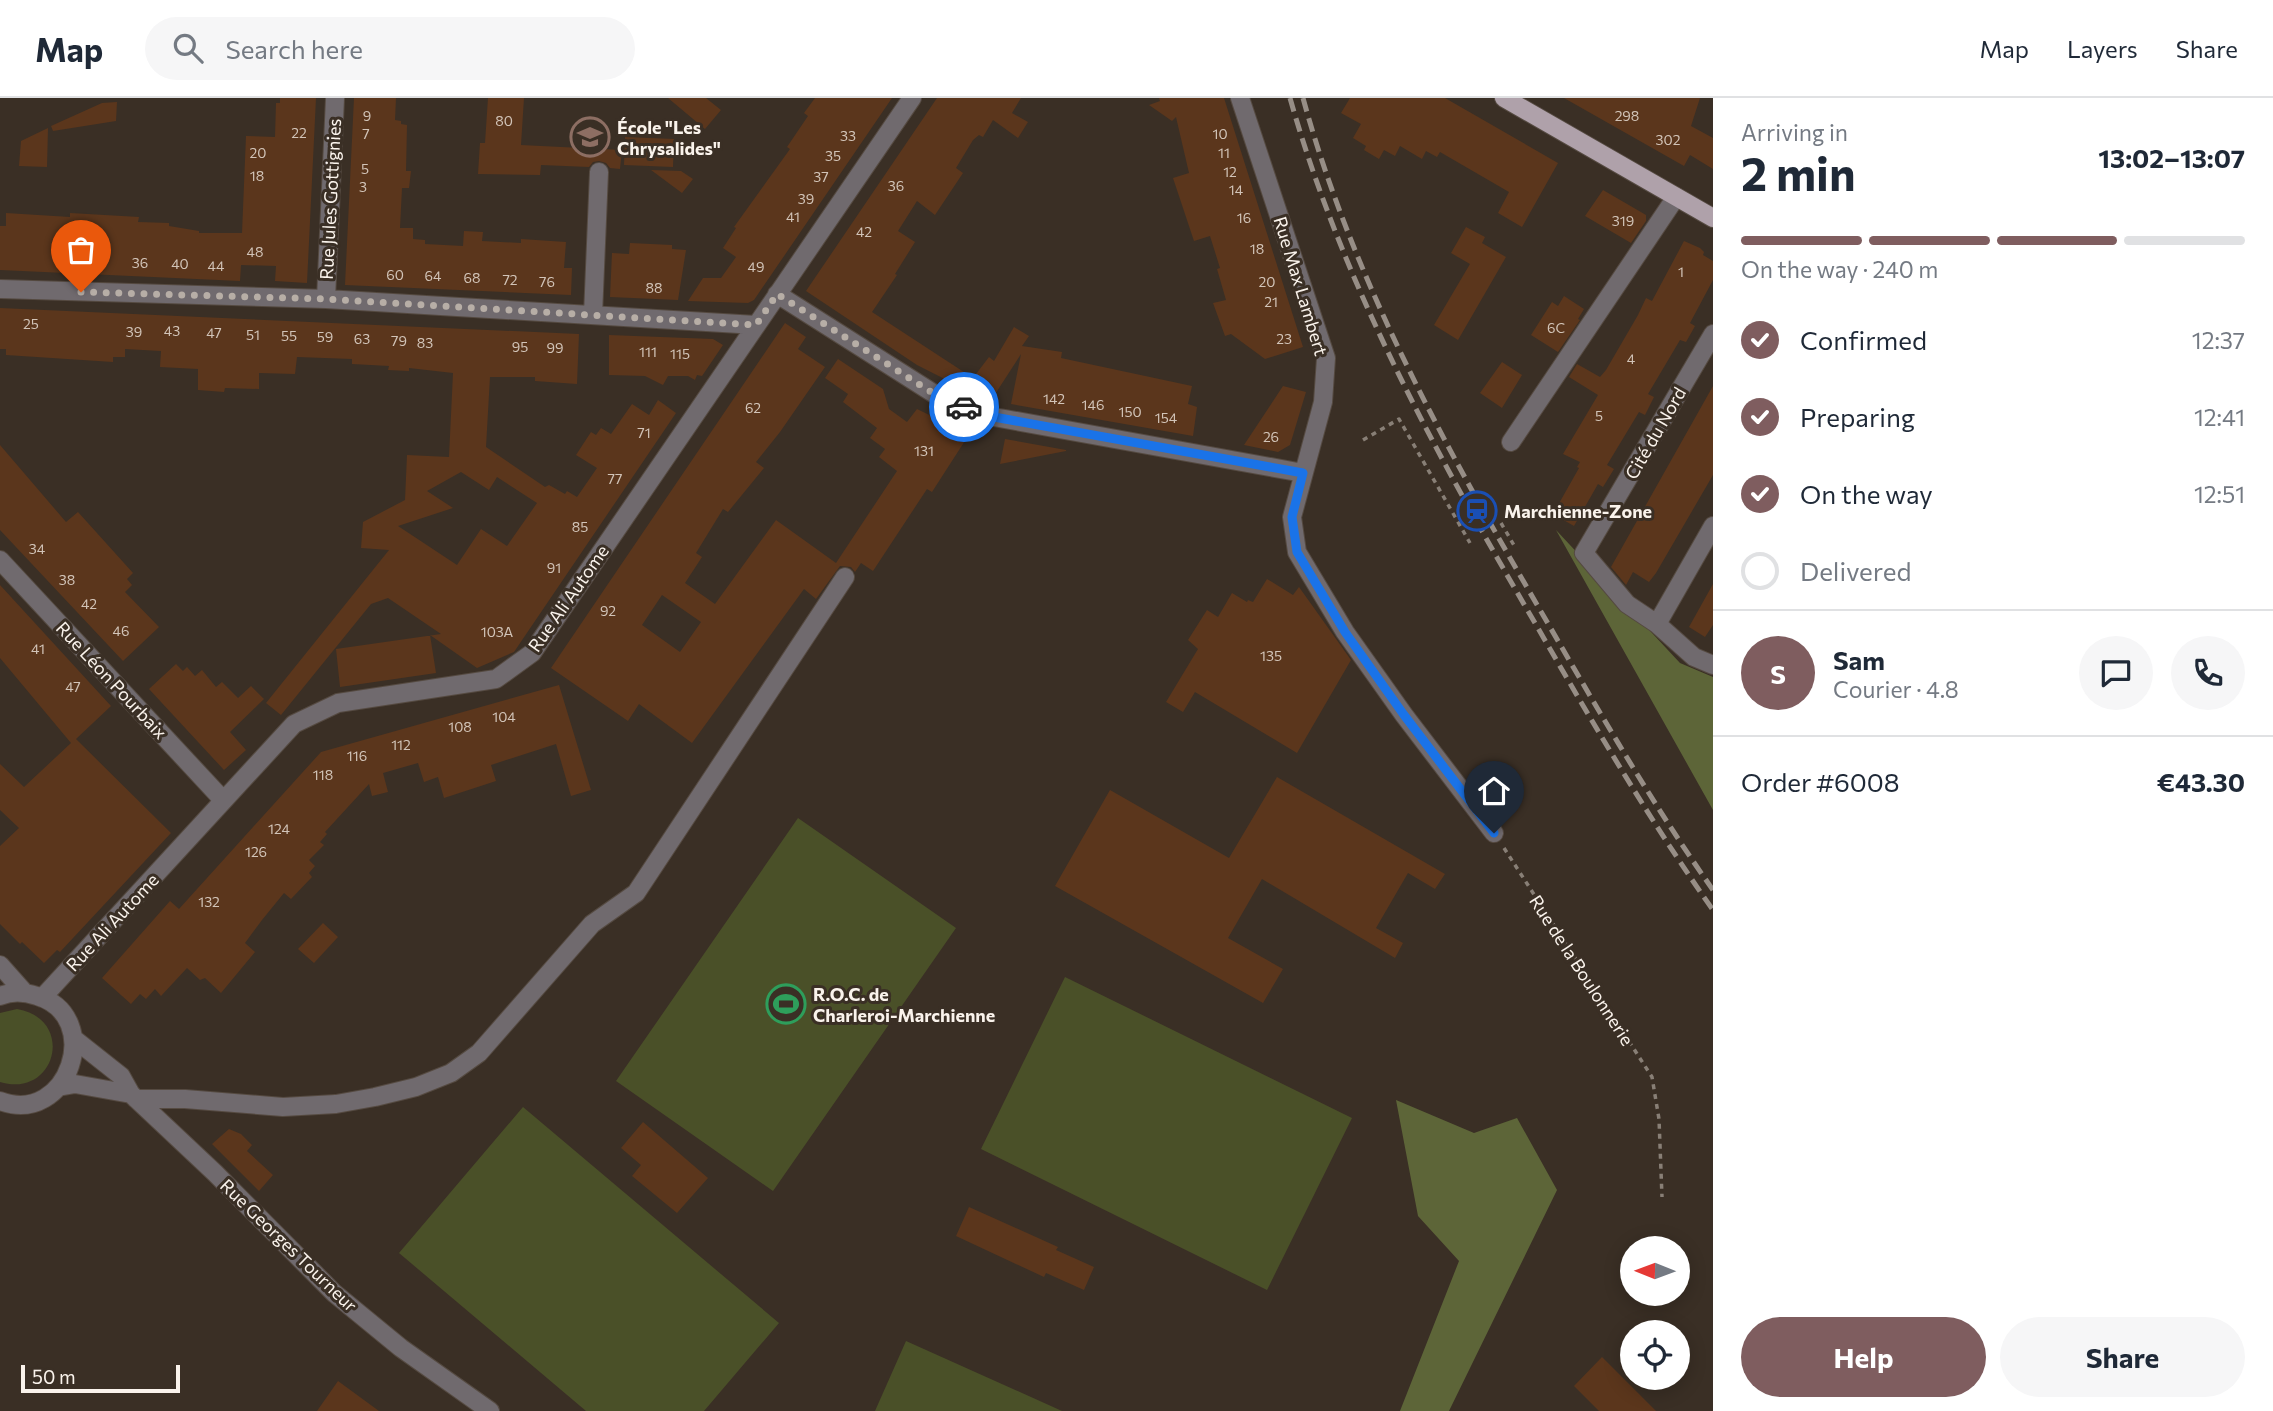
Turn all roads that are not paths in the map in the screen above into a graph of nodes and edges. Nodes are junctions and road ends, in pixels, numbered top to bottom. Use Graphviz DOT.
graph roads {
  1 [pos="335,98"];
  2 [pos="912,98"];
  3 [pos="1240,98"];
  4 [pos="1504,98"];
  5 [pos="599,172"];
  6 [pos="1676,197"];
  7 [pos="1713,218"];
  8 [pos="0,289"];
  9 [pos="777,294"];
  10 [pos="326,299"];
  11 [pos="593,316"];
  12 [pos="756,325"];
  13 [pos="1713,334"];
  14 [pos="1511,442"];
  15 [pos="1303,473"];
  16 [pos="1713,526"];
  17 [pos="0,560"];
  18 [pos="845,577"];
  19 [pos="1657,624"];
  20 [pos="1713,664"];
  21 [pos="223,800"];
  22 [pos="1494,833"];
  23 [pos="0,965"];
  24 [pos="24,992"];
  25 [pos="0,996"];
  26 [pos="42,998"];
  27 [pos="73,1038"];
  28 [pos="58,1087"];
  29 [pos="134,1096"];
  30 [pos="0,1101"];
  31 [pos="490,1411"];
  1 -- 10 [label="street, Rue Jules Gottignies"];
  2 -- 9 [label="street, Rue Ali Autome"];
  3 -- 15 [label="street, Rue Max Lambert"];
  4 -- 6 [label="main road"];
  5 -- 11 [label="street"];
  6 -- 7 [label="main road"];
  6 -- 14 [label="street"];
  8 -- 10 [label="street"];
  9 -- 12 [label="street, Rue Ali Autome"];
  9 -- 15 [label="street"];
  10 -- 11 [label="street"];
  11 -- 12 [label="street"];
  12 -- 21 [label="street, Rue Ali Autome"];
  13 -- 19 [label="street, Cité du Nord"];
  15 -- 22 [label="street, Rue Max Lambert"];
  16 -- 19 [label="street"];
  17 -- 21 [label="street, Rue Léon Pourbaix"];
  18 -- 29 [label="street"];
  19 -- 20 [label="street, Cité du Nord"];
  21 -- 26 [label="street, Rue Ali Autome"];
  23 -- 24 [label="street"];
  24 -- 25 [label="street"];
  24 -- 26 [label="street"];
  26 -- 27 [label="street"];
  27 -- 28 [label="street"];
  27 -- 29 [label="street, Rue Georges Tourneur"];
  28 -- 29 [label="street"];
  28 -- 30 [label="street"];
  29 -- 31 [label="street, Rue Georges Tourneur"];
}
